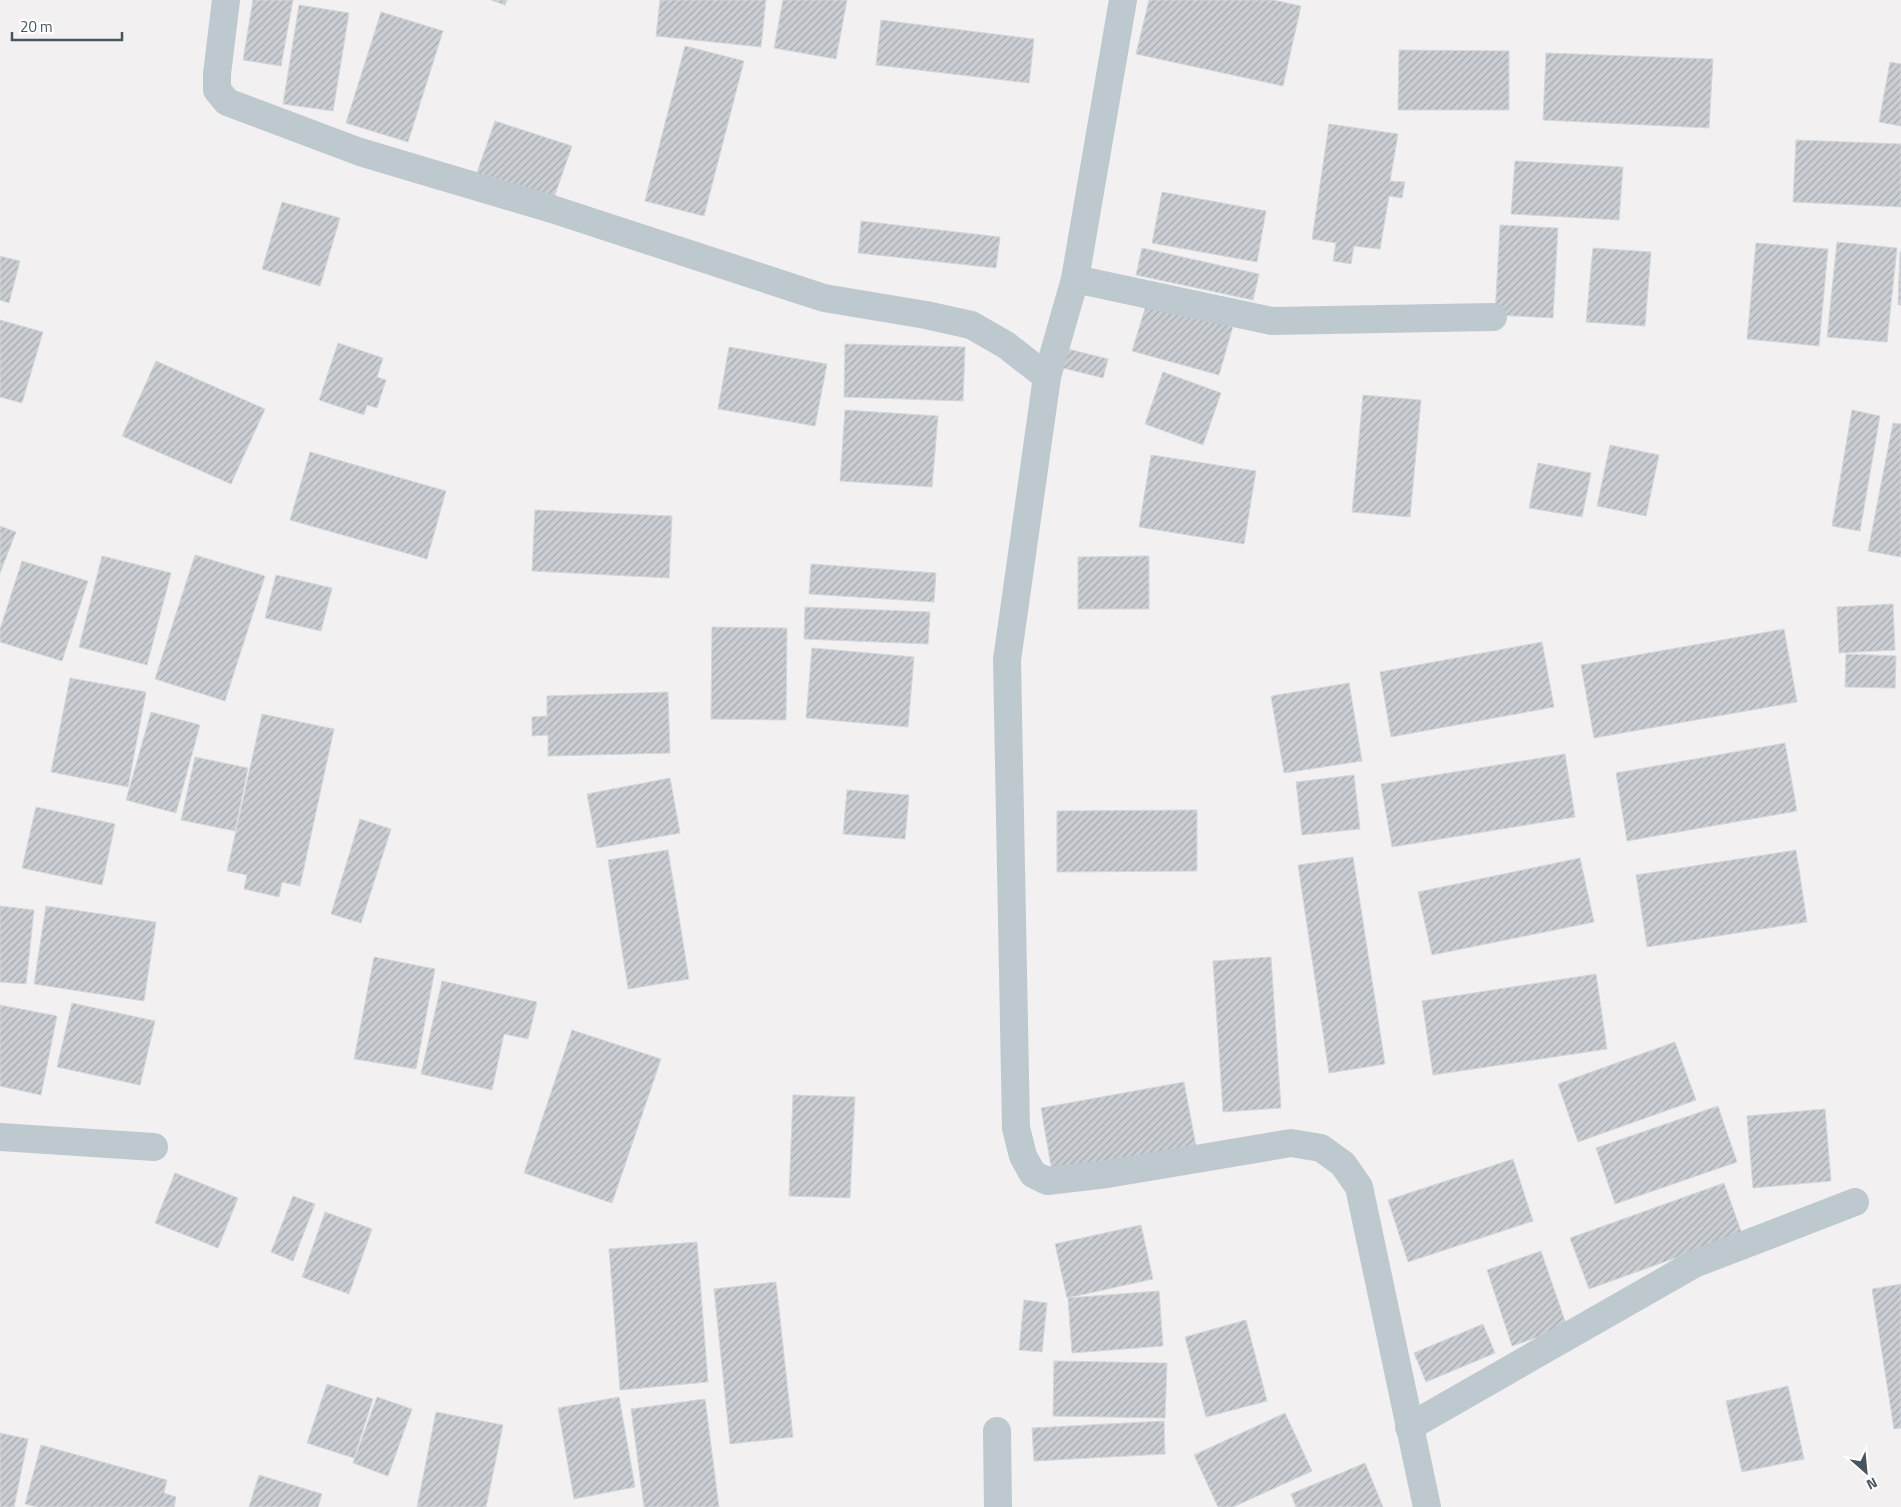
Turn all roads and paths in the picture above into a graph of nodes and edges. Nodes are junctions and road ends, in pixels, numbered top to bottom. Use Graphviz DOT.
graph roads {
  1 [pos="226,0"];
  2 [pos="1123,0"];
  3 [pos="1075,279"];
  4 [pos="1493,317"];
  5 [pos="1047,377"];
  6 [pos="0,1137"];
  7 [pos="154,1146"];
  8 [pos="1855,1202"];
  9 [pos="1409,1428"];
  10 [pos="997,1431"];
  11 [pos="998,1507"];
  12 [pos="1427,1507"];
  1 -- 5 [label="street"];
  2 -- 3 [label="street"];
  3 -- 4 [label="street"];
  3 -- 5 [label="street"];
  5 -- 9 [label="street"];
  6 -- 7 [label="street"];
  8 -- 9 [label="street"];
  9 -- 12 [label="street"];
  10 -- 11 [label="street"];
}
